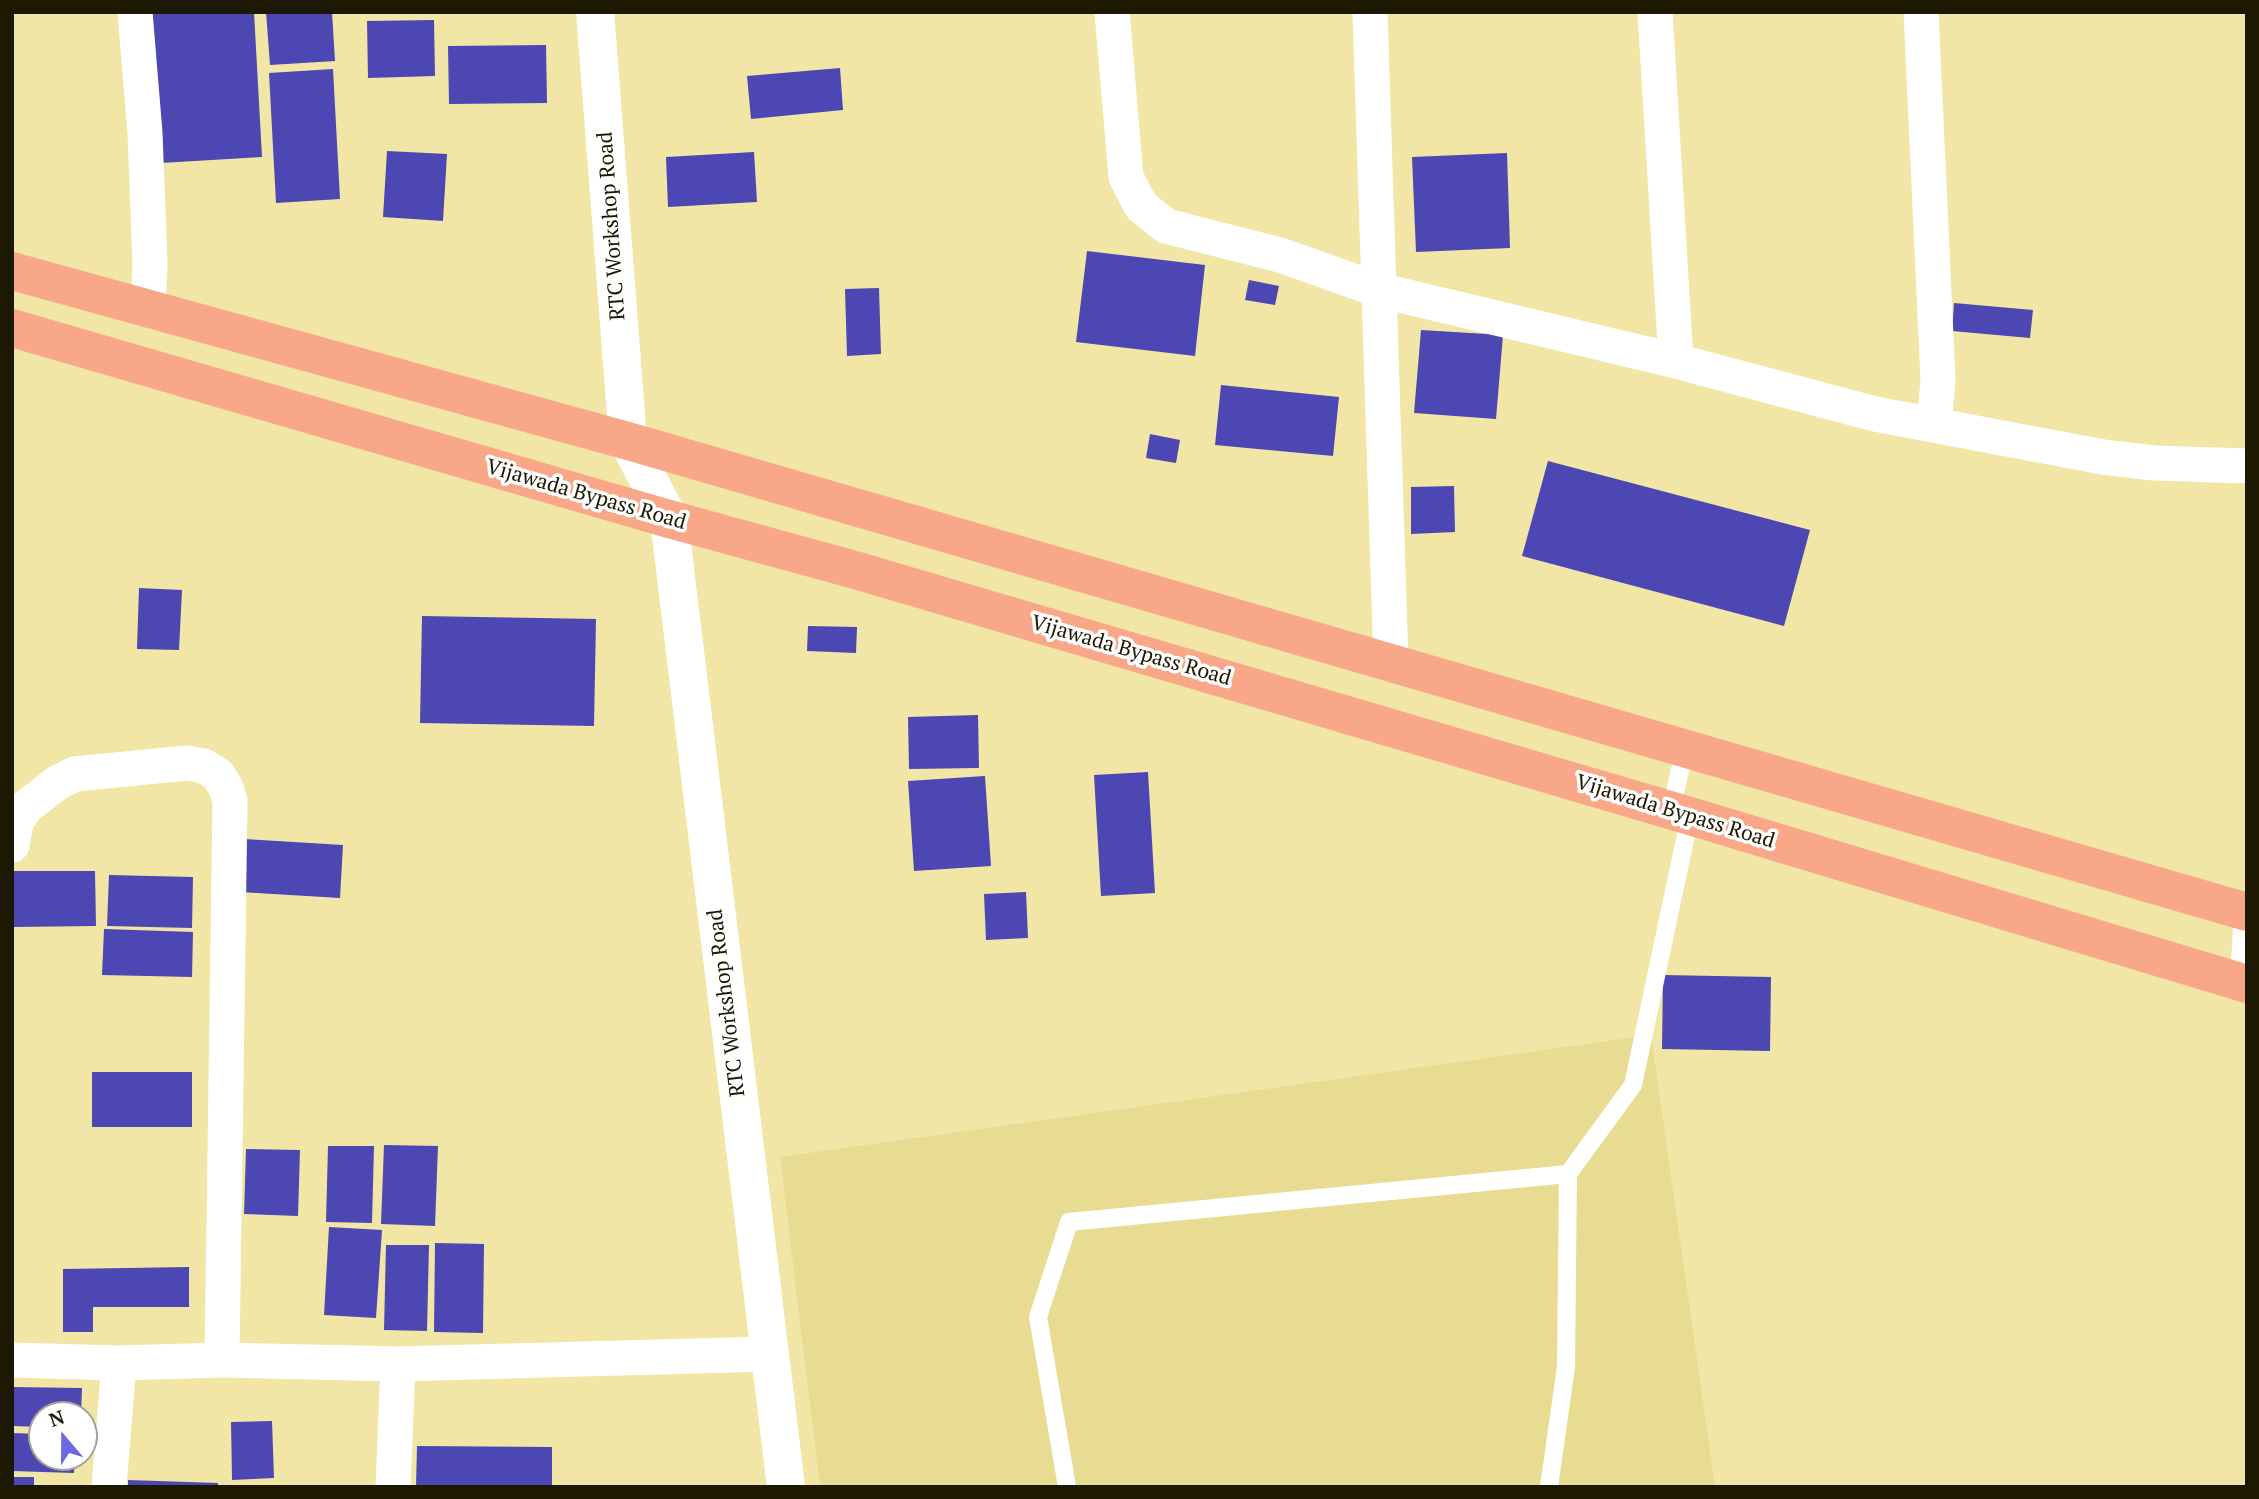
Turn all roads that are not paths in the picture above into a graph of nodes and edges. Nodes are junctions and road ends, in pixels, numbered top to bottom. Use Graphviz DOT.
graph roads {
  1 [pos="135,12"];
  2 [pos="595,12"];
  3 [pos="1112,12"];
  4 [pos="1370,12"];
  5 [pos="1655,12"];
  6 [pos="1921,12"];
  7 [pos="12,271"];
  8 [pos="1379,290"];
  9 [pos="148,307"];
  10 [pos="12,328"];
  11 [pos="1676,361"];
  12 [pos="1934,425"];
  13 [pos="628,441"];
  14 [pos="2247,466"];
  15 [pos="669,519"];
  16 [pos="1391,663"];
  17 [pos="1685,748"];
  18 [pos="1681,813"];
  19 [pos="12,845"];
  20 [pos="2245,911"];
  21 [pos="2243,982"];
  22 [pos="1568,1174"];
  23 [pos="768,1354"];
  24 [pos="12,1360"];
  25 [pos="222,1360"];
  26 [pos="119,1363"];
  27 [pos="398,1364"];
  28 [pos="109,1487"];
  29 [pos="393,1487"];
  30 [pos="786,1487"];
  31 [pos="1067,1487"];
  32 [pos="1549,1487"];
  1 -- 9 [label="street"];
  2 -- 13 [label="street, RTC Workshop Road"];
  3 -- 8 [label="street"];
  4 -- 8 [label="street"];
  5 -- 11 [label="street"];
  6 -- 12 [label="street"];
  7 -- 9 [label="main road"];
  8 -- 11 [label="street"];
  8 -- 16 [label="street"];
  9 -- 13 [label="main road"];
  10 -- 15 [label="main road, Vijawada Bypass Road"];
  11 -- 12 [label="street"];
  12 -- 14 [label="street"];
  13 -- 15 [label="street"];
  13 -- 16 [label="main road"];
  15 -- 18 [label="main road, Vijawada Bypass Road"];
  15 -- 23 [label="street, RTC Workshop Road"];
  16 -- 17 [label="main road"];
  17 -- 18 [label="lane"];
  17 -- 20 [label="main road"];
  18 -- 21 [label="main road, Vijawada Bypass Road"];
  18 -- 22 [label="lane"];
  19 -- 25 [label="street"];
  20 -- 21 [label="lane"];
  22 -- 31 [label="lane"];
  22 -- 32 [label="lane"];
  23 -- 27 [label="street"];
  23 -- 30 [label="street, RTC Workshop Road"];
  24 -- 26 [label="street"];
  25 -- 26 [label="street"];
  25 -- 27 [label="street"];
  26 -- 28 [label="street"];
  27 -- 29 [label="street"];
}
